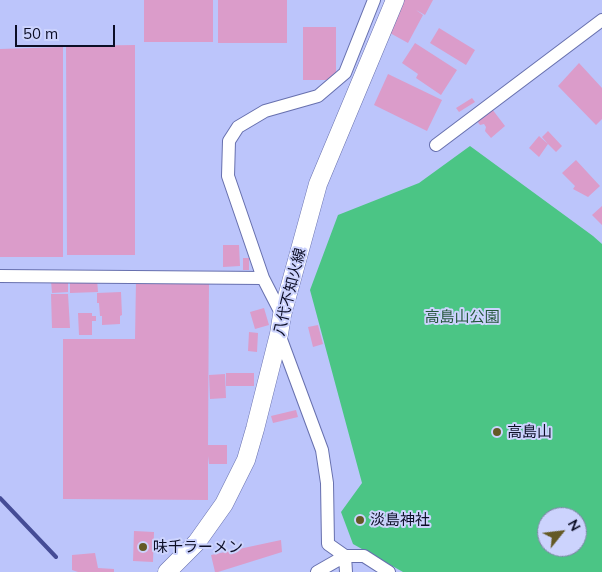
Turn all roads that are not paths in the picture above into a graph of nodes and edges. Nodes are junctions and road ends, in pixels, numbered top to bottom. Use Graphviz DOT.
graph roads {
  1 [pos="374,0"];
  2 [pos="395,0"];
  3 [pos="602,20"];
  4 [pos="436,145"];
  5 [pos="0,276"];
  6 [pos="263,278"];
  7 [pos="282,315"];
  8 [pos="279,334"];
  9 [pos="345,556"];
  10 [pos="167,572"];
  11 [pos="317,572"];
  12 [pos="346,572"];
  13 [pos="388,572"];
  1 -- 6 [label="street"];
  2 -- 7 [label="main road, 八代不知火線"];
  3 -- 4 [label="street"];
  5 -- 6 [label="street"];
  6 -- 7 [label="street"];
  7 -- 8 [label="main road, 八代不知火線"];
  8 -- 9 [label="street"];
  8 -- 10 [label="main road, 八代不知火線"];
  9 -- 11 [label="street"];
  9 -- 12 [label="street"];
  9 -- 13 [label="street"];
}
